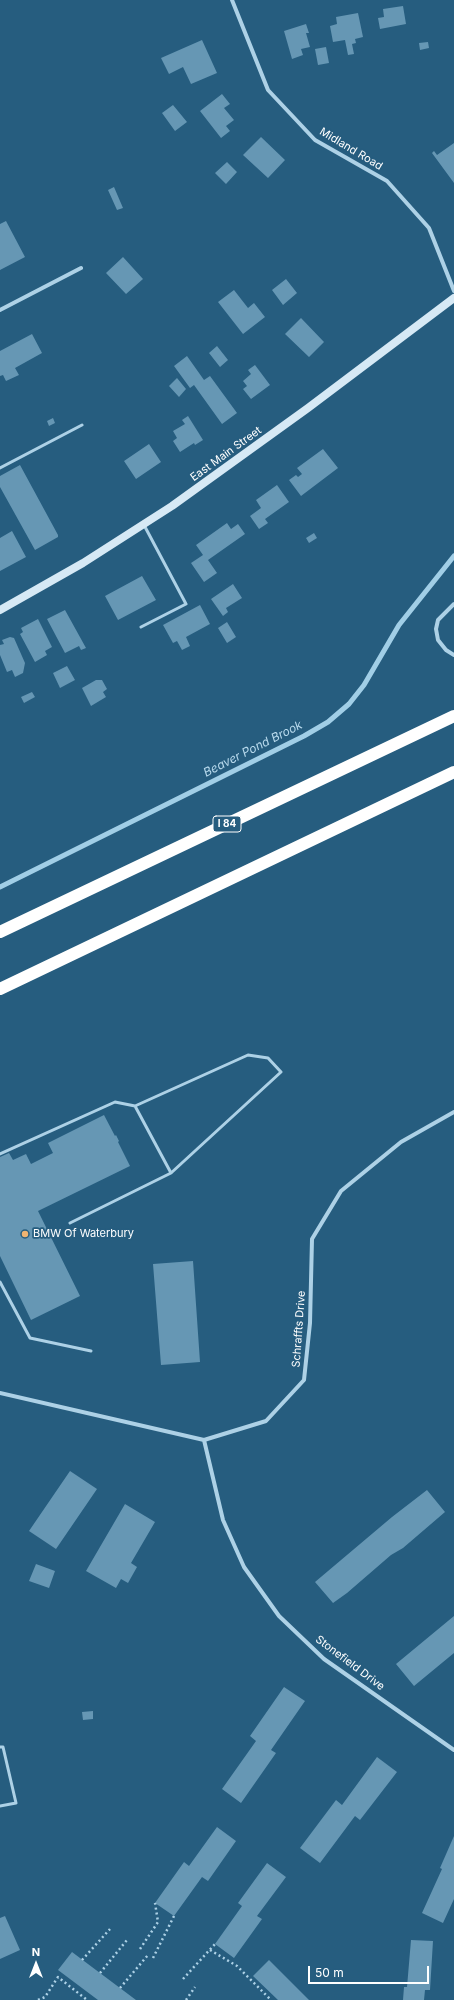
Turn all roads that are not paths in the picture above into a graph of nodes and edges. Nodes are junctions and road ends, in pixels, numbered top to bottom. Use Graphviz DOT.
graph roads {
  1 [pos="232,0"];
  2 [pos="80,268"];
  3 [pos="454,291"];
  4 [pos="454,298"];
  5 [pos="0,310"];
  6 [pos="82,425"];
  7 [pos="0,468"];
  8 [pos="144,525"];
  9 [pos="454,604"];
  10 [pos="0,610"];
  11 [pos="141,627"];
  12 [pos="454,655"];
  13 [pos="454,716"];
  14 [pos="454,772"];
  15 [pos="0,932"];
  16 [pos="0,989"];
  17 [pos="135,1106"];
  18 [pos="454,1112"];
  19 [pos="0,1154"];
  20 [pos="171,1173"];
  21 [pos="70,1223"];
  22 [pos="0,1282"];
  23 [pos="91,1352"];
  24 [pos="0,1393"];
  25 [pos="204,1440"];
  26 [pos="0,1747"];
  27 [pos="454,1750"];
  28 [pos="0,1806"];
  1 -- 3 [label="street, Midland Road"];
  2 -- 5 [label="street"];
  4 -- 8 [label="main road, East Main Street"];
  6 -- 7 [label="lane"];
  8 -- 10 [label="main road, East Main Street"];
  8 -- 11 [label="lane"];
  9 -- 12 [label="street"];
  13 -- 15 [label="highway, I 84"];
  14 -- 16 [label="highway"];
  17 -- 19 [label="lane"];
  17 -- 20 [label="lane"];
  17 -- 20 [label="lane"];
  18 -- 25 [label="street, Schraffts Drive"];
  20 -- 21 [label="lane"];
  22 -- 23 [label="lane"];
  24 -- 25 [label="street"];
  25 -- 27 [label="street, Stonefield Drive"];
  26 -- 28 [label="lane"];
}
